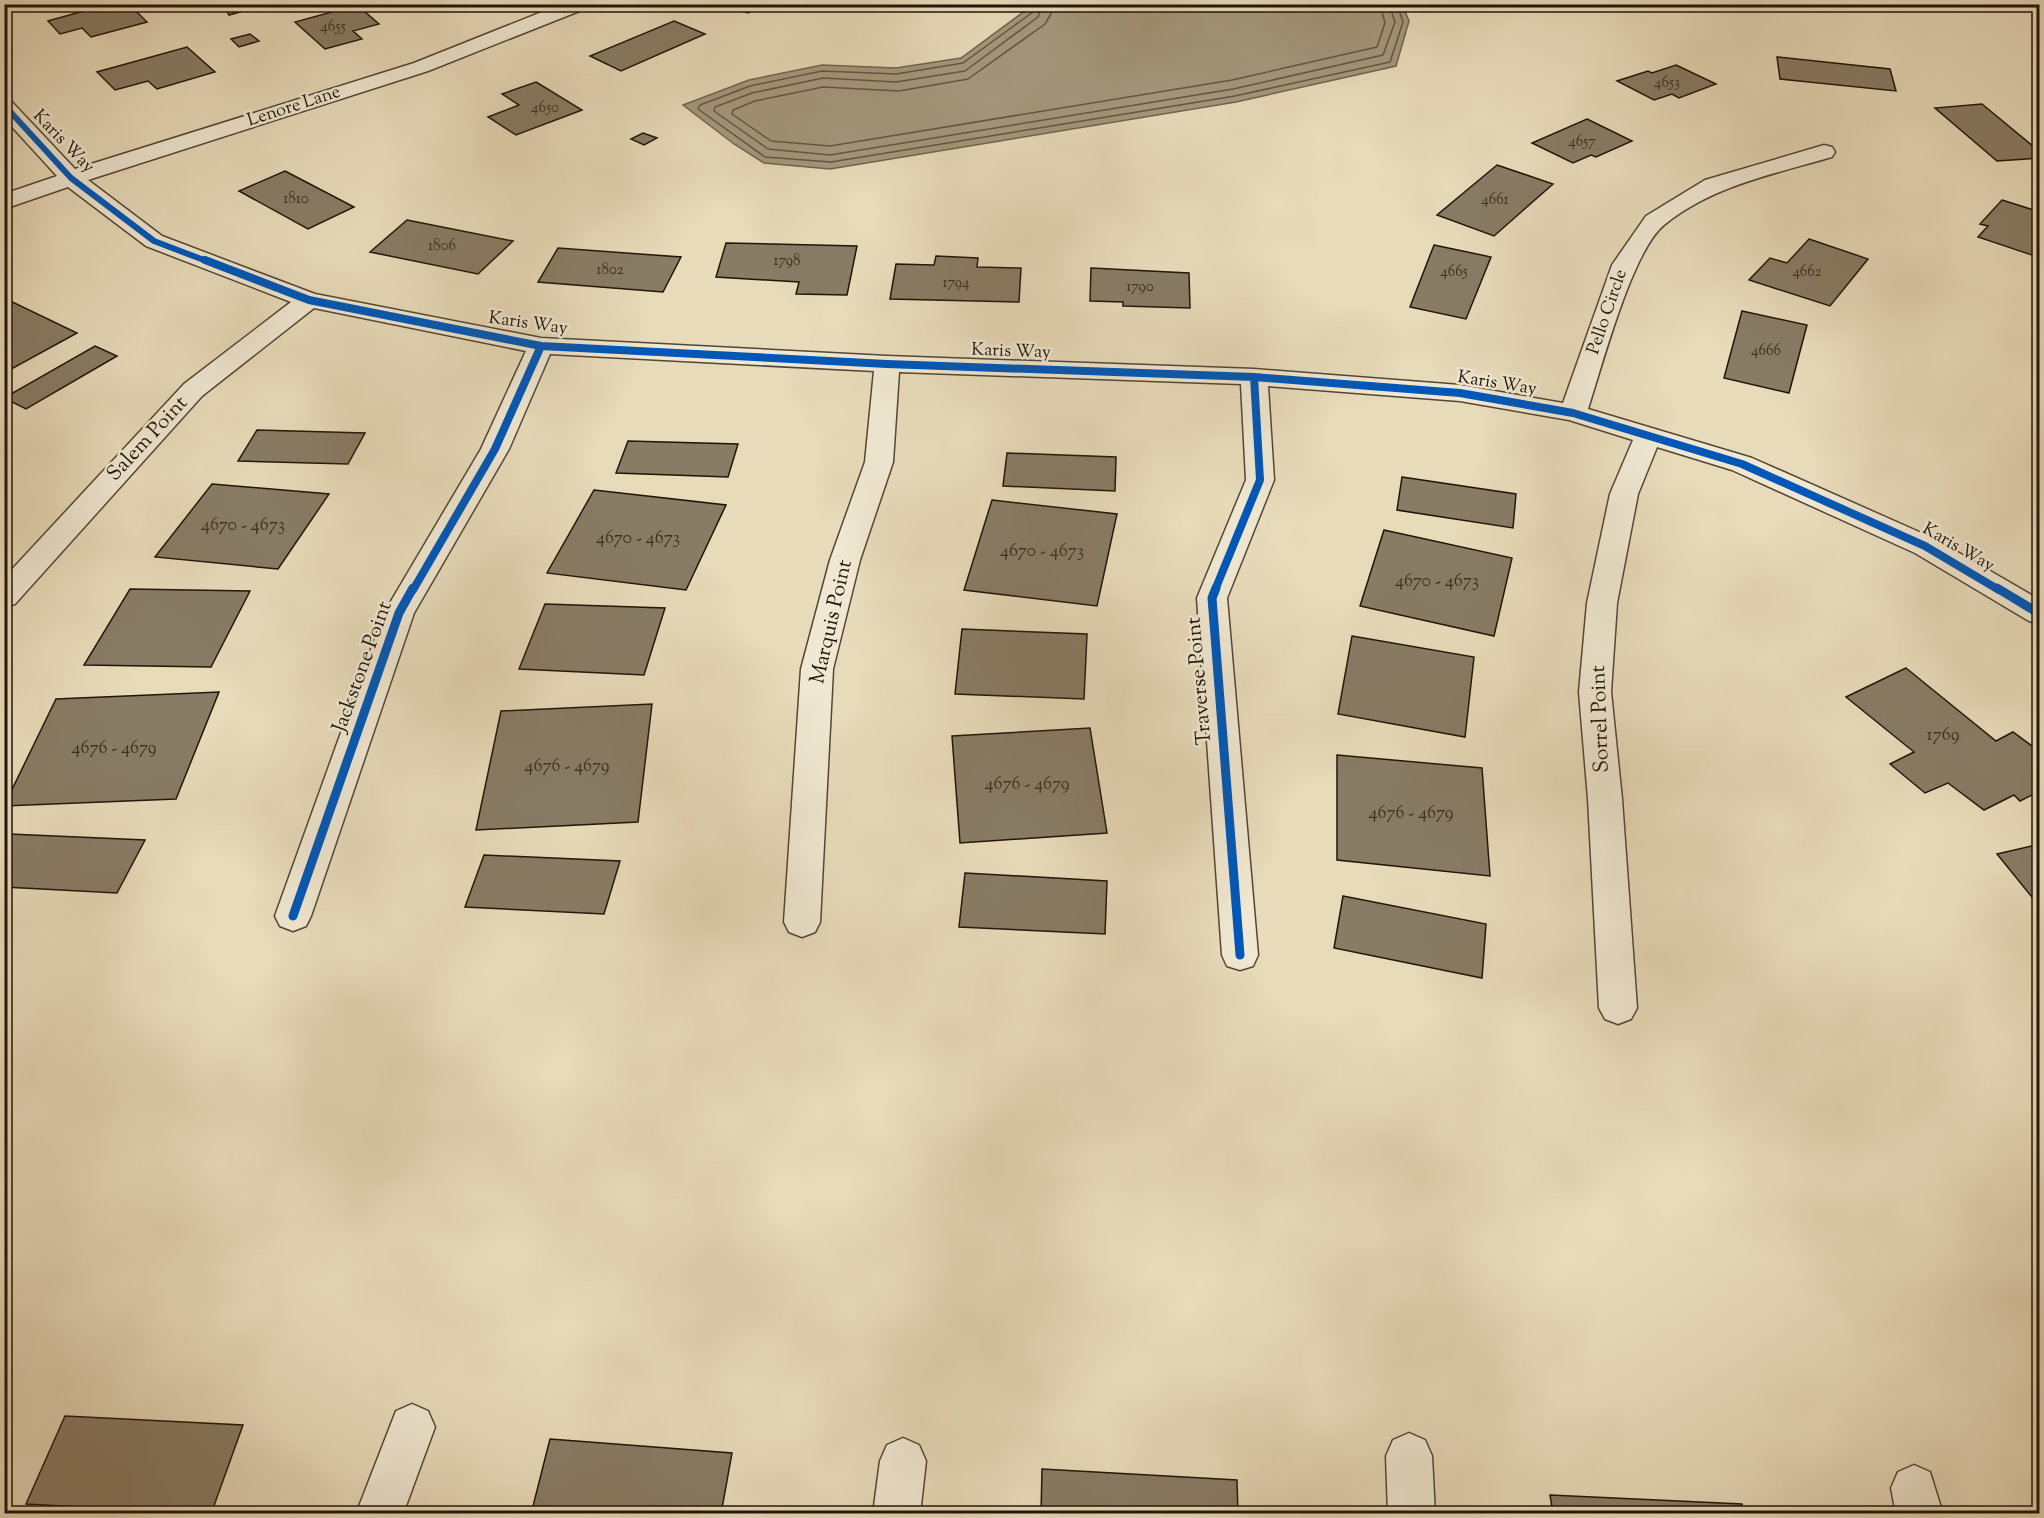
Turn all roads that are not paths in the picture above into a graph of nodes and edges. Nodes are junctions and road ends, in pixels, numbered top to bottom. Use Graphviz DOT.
graph roads {
  1 [pos="580,4"];
  2 [pos="4,105"];
  3 [pos="1824,152"];
  4 [pos="71,178"];
  5 [pos="4,202"];
  6 [pos="309,300"];
  7 [pos="541,346"];
  8 [pos="887,364"];
  9 [pos="1254,377"];
  10 [pos="1573,413"];
  11 [pos="1648,436"];
  12 [pos="4,597"];
  13 [pos="2040,614"];
  14 [pos="293,916"];
  15 [pos="802,922"];
  16 [pos="1240,955"];
  17 [pos="1618,1008"];
  18 [pos="412,1427"];
  19 [pos="1409,1456"];
  20 [pos="903,1461"];
  21 [pos="379,1514"];
  22 [pos="896,1514"];
  23 [pos="1412,1514"];
  1 -- 4 [label="street, Lenore Lane"];
  2 -- 4 [label="street, Karis Way"];
  3 -- 10 [label="street, Pello Circle"];
  4 -- 5 [label="street, Lenore Lane"];
  4 -- 6 [label="street, Karis Way"];
  6 -- 7 [label="street, Karis Way"];
  6 -- 12 [label="street, Salem Point"];
  7 -- 8 [label="street, Karis Way"];
  7 -- 14 [label="street, Jackstone Point"];
  8 -- 9 [label="street, Karis Way"];
  8 -- 15 [label="street, Marquis Point"];
  9 -- 10 [label="street, Karis Way"];
  9 -- 16 [label="street, Traverse Point"];
  10 -- 11 [label="street, Karis Way"];
  11 -- 13 [label="street, Karis Way"];
  11 -- 17 [label="street, Sorrel Point"];
  18 -- 21 [label="street"];
  19 -- 23 [label="street"];
  20 -- 22 [label="street"];
}
